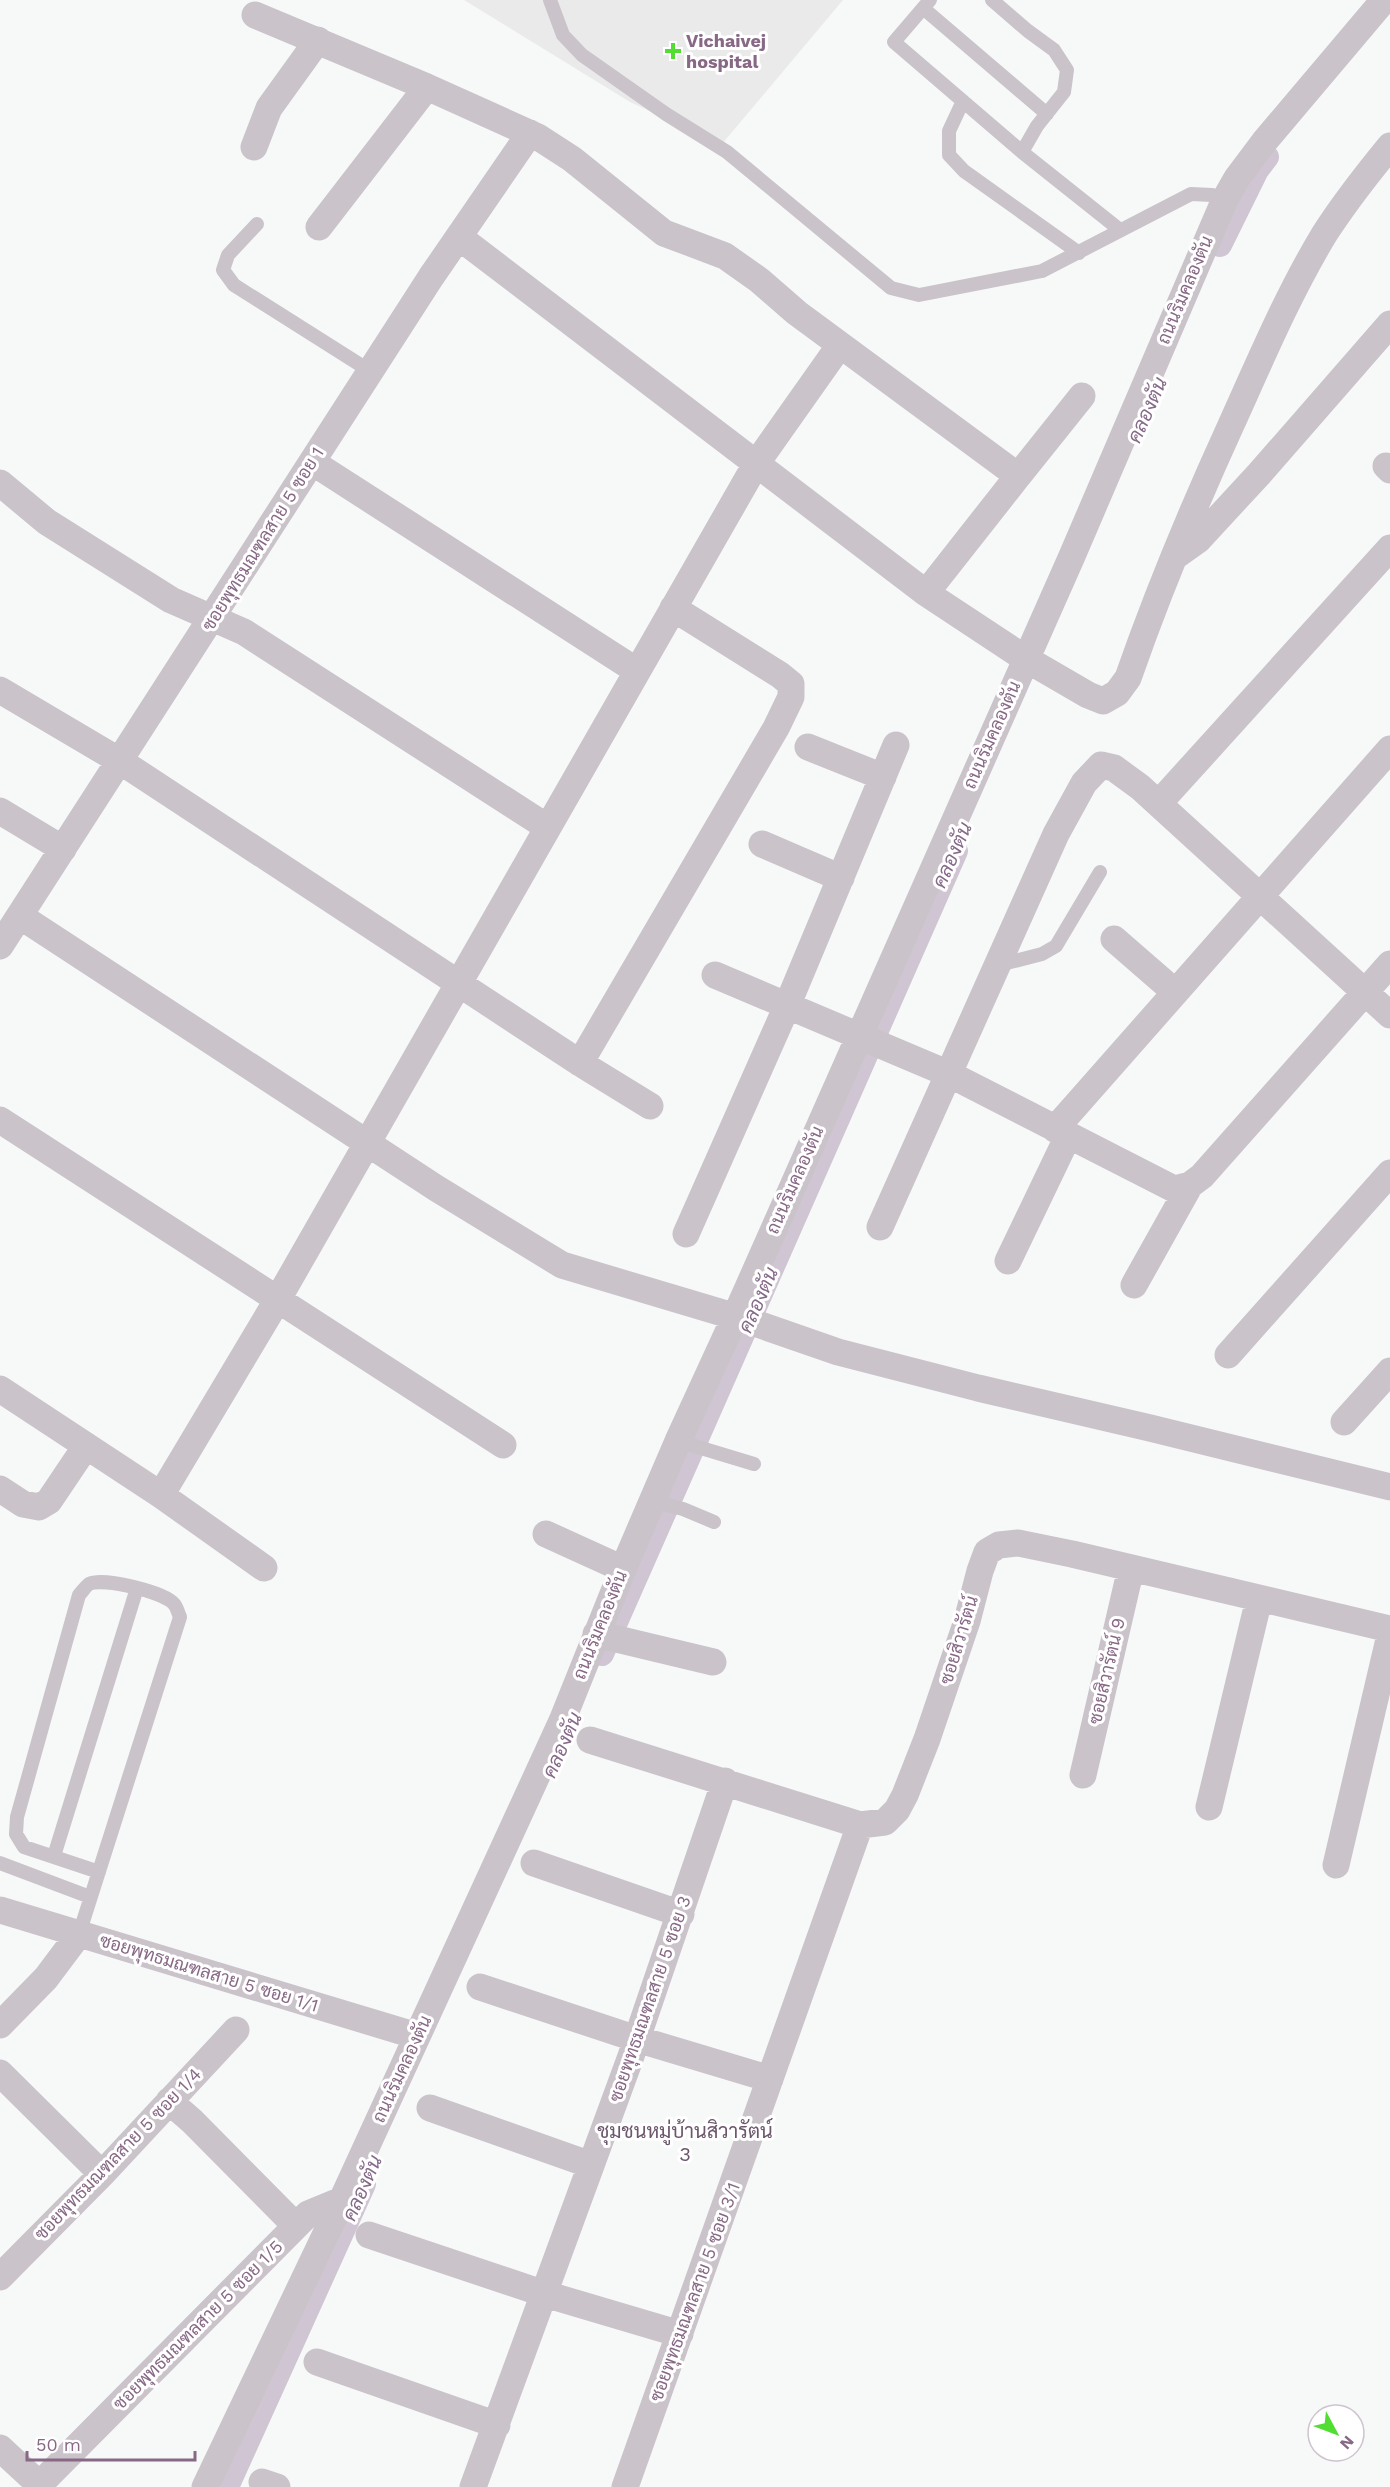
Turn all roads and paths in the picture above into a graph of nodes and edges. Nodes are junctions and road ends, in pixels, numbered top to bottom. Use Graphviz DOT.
graph roads {
  1 [pos="550,0"];
  2 [pos="992,0"];
  3 [pos="1015,0"];
  4 [pos="1384,0"];
  5 [pos="927,4"];
  6 [pos="1005,11"];
  7 [pos="255,15"];
  8 [pos="318,40"];
  9 [pos="427,87"];
  10 [pos="963,101"];
  11 [pos="1047,114"];
  12 [pos="530,133"];
  13 [pos="1390,146"];
  14 [pos="254,147"];
  15 [pos="1022,152"];
  16 [pos="1225,199"];
  17 [pos="257,224"];
  18 [pos="319,227"];
  19 [pos="1120,230"];
  20 [pos="459,237"];
  21 [pos="1079,253"];
  22 [pos="1390,324"];
  23 [pos="840,345"];
  24 [pos="370,371"];
  25 [pos="1082,396"];
  26 [pos="312,462"];
  27 [pos="756,464"];
  28 [pos="1018,476"];
  29 [pos="0,483"];
  30 [pos="1390,548"];
  31 [pos="1174,557"];
  32 [pos="926,594"];
  33 [pos="673,608"];
  34 [pos="214,618"];
  35 [pos="1030,661"];
  36 [pos="637,671"];
  37 [pos="0,690"];
  38 [pos="896,745"];
  39 [pos="808,747"];
  40 [pos="1390,749"];
  41 [pos="120,760"];
  42 [pos="883,777"];
  43 [pos="1158,803"];
  44 [pos="0,810"];
  45 [pos="547,827"];
  46 [pos="762,844"];
  47 [pos="63,849"];
  48 [pos="1100,872"];
  49 [pos="841,878"];
  50 [pos="1260,895"];
  51 [pos="20,916"];
  52 [pos="1114,939"];
  53 [pos="0,946"];
  54 [pos="999,964"];
  55 [pos="1390,964"];
  56 [pos="715,975"];
  57 [pos="458,983"];
  58 [pos="1175,992"];
  59 [pos="1365,992"];
  60 [pos="787,1005"];
  61 [pos="1390,1015"];
  62 [pos="868,1039"];
  63 [pos="580,1063"];
  64 [pos="949,1074"];
  65 [pos="650,1106"];
  66 [pos="0,1120"];
  67 [pos="1061,1132"];
  68 [pos="366,1142"];
  69 [pos="1390,1173"];
  70 [pos="1190,1185"];
  71 [pos="880,1227"];
  72 [pos="686,1234"];
  73 [pos="1008,1261"];
  74 [pos="1134,1285"];
  75 [pos="278,1299"];
  76 [pos="748,1321"];
  77 [pos="1228,1355"];
  78 [pos="1390,1371"];
  79 [pos="0,1389"];
  80 [pos="1344,1422"];
  81 [pos="682,1442"];
  82 [pos="503,1445"];
  83 [pos="86,1446"];
  84 [pos="754,1464"];
  85 [pos="1390,1487"];
  86 [pos="0,1489"];
  87 [pos="161,1495"];
  88 [pos="657,1502"];
  89 [pos="714,1522"];
  90 [pos="546,1534"];
  91 [pos="264,1568"];
  92 [pos="1131,1568"];
  93 [pos="623,1569"];
  94 [pos="136,1588"];
  95 [pos="1259,1599"];
  96 [pos="1390,1629"];
  97 [pos="1390,1635"];
  98 [pos="608,1637"];
  99 [pos="713,1662"];
  100 [pos="590,1740"];
  101 [pos="1083,1775"];
  102 [pos="725,1781"];
  103 [pos="1209,1806"];
  104 [pos="860,1825"];
  105 [pos="54,1857"];
  106 [pos="0,1863"];
  107 [pos="534,1863"];
  108 [pos="1336,1865"];
  109 [pos="99,1872"];
  110 [pos="90,1898"];
  111 [pos="0,1910"];
  112 [pos="681,1914"];
  113 [pos="79,1934"];
  114 [pos="480,1987"];
  115 [pos="0,2025"];
  116 [pos="236,2030"];
  117 [pos="417,2036"];
  118 [pos="637,2038"];
  119 [pos="0,2073"];
  120 [pos="770,2079"];
  121 [pos="169,2101"];
  122 [pos="430,2108"];
  123 [pos="591,2165"];
  124 [pos="102,2174"];
  125 [pos="342,2200"];
  126 [pos="296,2226"];
  127 [pos="369,2235"];
  128 [pos="0,2277"];
  129 [pos="545,2294"];
  130 [pos="680,2334"];
  131 [pos="317,2362"];
  132 [pos="497,2425"];
  133 [pos="0,2448"];
  134 [pos="39,2486"];
  135 [pos="205,2487"];
  136 [pos="473,2487"];
  137 [pos="625,2487"];
  1 -- 21 [label="lane"];
  2 -- 6 [label="lane"];
  3 -- 6 [label="lane"];
  4 -- 16 [label="street, ถนนริมคลองตัน"];
  5 -- 10 [label="lane"];
  5 -- 11 [label="lane"];
  6 -- 11 [label="lane"];
  7 -- 8 [label="street"];
  8 -- 9 [label="street"];
  8 -- 14 [label="street"];
  9 -- 12 [label="street"];
  9 -- 18 [label="street"];
  10 -- 15 [label="lane"];
  10 -- 21 [label="lane"];
  11 -- 15 [label="lane"];
  12 -- 20 [label="street, ซอยพุทธมณฑลสาย 5 ซอย 1"];
  12 -- 23 [label="street"];
  13 -- 31 [label="street"];
  15 -- 19 [label="lane"];
  16 -- 19 [label="lane"];
  16 -- 35 [label="street, ถนนริมคลองตัน"];
  17 -- 24 [label="lane"];
  19 -- 21 [label="lane"];
  20 -- 24 [label="street, ซอยพุทธมณฑลสาย 5 ซอย 1"];
  20 -- 27 [label="street"];
  22 -- 31 [label="street"];
  23 -- 27 [label="street"];
  23 -- 28 [label="street"];
  24 -- 26 [label="street, ซอยพุทธมณฑลสาย 5 ซอย 1"];
  25 -- 28 [label="street"];
  26 -- 34 [label="street, ซอยพุทธมณฑลสาย 5 ซอย 1"];
  26 -- 36 [label="street"];
  27 -- 32 [label="street"];
  27 -- 33 [label="street"];
  28 -- 32 [label="street"];
  29 -- 34 [label="street"];
  30 -- 43 [label="street"];
  31 -- 35 [label="street"];
  32 -- 35 [label="street"];
  33 -- 36 [label="street"];
  33 -- 63 [label="street"];
  34 -- 41 [label="street, ซอยพุทธมณฑลสาย 5 ซอย 1"];
  34 -- 45 [label="street"];
  35 -- 62 [label="street, ถนนริมคลองตัน"];
  36 -- 45 [label="street"];
  37 -- 41 [label="street"];
  38 -- 42 [label="street"];
  39 -- 42 [label="street"];
  40 -- 50 [label="street"];
  41 -- 47 [label="street, ซอยพุทธมณฑลสาย 5 ซอย 1"];
  41 -- 57 [label="street"];
  42 -- 49 [label="street"];
  43 -- 50 [label="street"];
  43 -- 54 [label="street"];
  44 -- 47 [label="street"];
  45 -- 57 [label="street"];
  46 -- 49 [label="street"];
  47 -- 51 [label="street, ซอยพุทธมณฑลสาย 5 ซอย 1"];
  48 -- 54 [label="lane"];
  49 -- 60 [label="street"];
  50 -- 58 [label="street"];
  50 -- 59 [label="street"];
  51 -- 53 [label="street, ซอยพุทธมณฑลสาย 5 ซอย 1"];
  51 -- 68 [label="street"];
  52 -- 58 [label="street"];
  54 -- 64 [label="street"];
  55 -- 59 [label="street"];
  56 -- 60 [label="street"];
  57 -- 63 [label="street"];
  57 -- 68 [label="street"];
  58 -- 67 [label="street"];
  59 -- 61 [label="street"];
  59 -- 70 [label="street"];
  60 -- 62 [label="street"];
  60 -- 72 [label="street"];
  62 -- 64 [label="street"];
  62 -- 76 [label="street, ถนนริมคลองตัน"];
  63 -- 65 [label="street"];
  64 -- 67 [label="street"];
  64 -- 71 [label="street"];
  66 -- 75 [label="street"];
  67 -- 70 [label="street"];
  67 -- 73 [label="street"];
  68 -- 75 [label="street"];
  68 -- 76 [label="street"];
  69 -- 77 [label="street"];
  70 -- 74 [label="street"];
  75 -- 82 [label="street"];
  75 -- 87 [label="street"];
  76 -- 81 [label="street, ถนนริมคลองตัน"];
  76 -- 85 [label="street"];
  78 -- 80 [label="street"];
  79 -- 83 [label="street"];
  81 -- 84 [label="lane"];
  81 -- 88 [label="street, ถนนริมคลองตัน"];
  83 -- 86 [label="street"];
  83 -- 87 [label="street"];
  87 -- 91 [label="street"];
  88 -- 89 [label="lane"];
  88 -- 93 [label="street, ถนนริมคลองตัน"];
  90 -- 93 [label="street"];
  92 -- 95 [label="street, ซอยสิวารัตน์"];
  92 -- 101 [label="street, ซอยสิวารัตน์ 9"];
  92 -- 104 [label="street, ซอยสิวารัตน์"];
  93 -- 98 [label="street, ถนนริมคลองตัน"];
  94 -- 105 [label="lane"];
  94 -- 105 [label="lane"];
  94 -- 109 [label="lane"];
  95 -- 96 [label="street, ซอยสิวารัตน์"];
  95 -- 103 [label="street"];
  97 -- 108 [label="street"];
  98 -- 99 [label="street"];
  98 -- 117 [label="street, ถนนริมคลองตัน"];
  100 -- 102 [label="street"];
  102 -- 104 [label="street"];
  102 -- 112 [label="street, ซอยพุทธมณฑลสาย 5 ซอย 3"];
  104 -- 120 [label="street, ซอยพุทธมณฑลสาย 5 ซอย 3/1"];
  105 -- 109 [label="lane"];
  106 -- 110 [label="lane"];
  107 -- 112 [label="street"];
  109 -- 110 [label="lane"];
  110 -- 113 [label="lane"];
  111 -- 113 [label="street, ซอยพุทธมณฑลสาย 5 ซอย 1/1"];
  112 -- 118 [label="street, ซอยพุทธมณฑลสาย 5 ซอย 3"];
  113 -- 115 [label="street"];
  113 -- 117 [label="street, ซอยพุทธมณฑลสาย 5 ซอย 1/1"];
  114 -- 118 [label="street"];
  116 -- 121 [label="street, ซอยพุทธมณฑลสาย 5 ซอย 1/4"];
  117 -- 125 [label="street, ถนนริมคลองตัน"];
  118 -- 120 [label="street"];
  118 -- 123 [label="street, ซอยพุทธมณฑลสาย 5 ซอย 3"];
  119 -- 124 [label="street"];
  120 -- 130 [label="street, ซอยพุทธมณฑลสาย 5 ซอย 3/1"];
  121 -- 124 [label="street, ซอยพุทธมณฑลสาย 5 ซอย 1/4"];
  121 -- 126 [label="street"];
  122 -- 123 [label="street"];
  123 -- 129 [label="street, ซอยพุทธมณฑลสาย 5 ซอย 3"];
  124 -- 128 [label="street, ซอยพุทธมณฑลสาย 5 ซอย 1/4"];
  125 -- 126 [label="street, ซอยพุทธมณฑลสาย 5 ซอย 1/5"];
  125 -- 135 [label="street, ถนนริมคลองตัน"];
  126 -- 134 [label="street, ซอยพุทธมณฑลสาย 5 ซอย 1/5"];
  127 -- 129 [label="street"];
  129 -- 130 [label="street"];
  129 -- 132 [label="street, ซอยพุทธมณฑลสาย 5 ซอย 3"];
  130 -- 137 [label="street, ซอยพุทธมณฑลสาย 5 ซอย 3/1"];
  131 -- 132 [label="street"];
  132 -- 136 [label="street, ซอยพุทธมณฑลสาย 5 ซอย 3"];
  133 -- 134 [label="street"];
}
